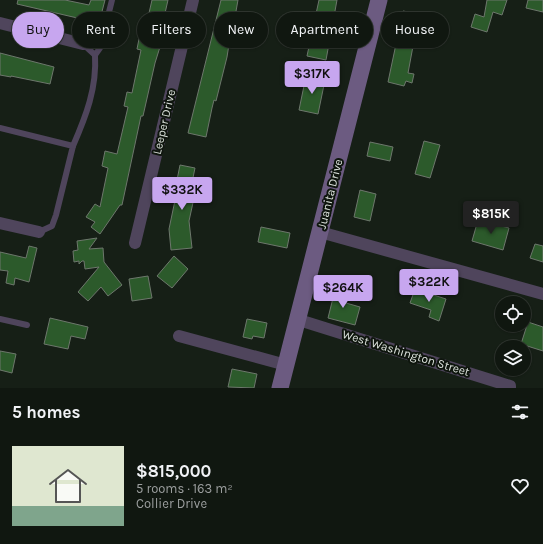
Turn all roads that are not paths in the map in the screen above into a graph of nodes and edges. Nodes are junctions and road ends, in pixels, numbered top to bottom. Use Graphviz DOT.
graph roads {
  1 [pos="112,0"];
  2 [pos="193,0"];
  3 [pos="379,0"];
  4 [pos="0,23"];
  5 [pos="72,41"];
  6 [pos="87,48"];
  7 [pos="95,55"];
  8 [pos="0,128"];
  9 [pos="73,146"];
  10 [pos="0,223"];
  11 [pos="39,232"];
  12 [pos="320,232"];
  13 [pos="135,243"];
  14 [pos="543,294"];
  15 [pos="0,318"];
  16 [pos="299,320"];
  17 [pos="27,325"];
  18 [pos="179,336"];
  19 [pos="286,365"];
  20 [pos="280,388"];
  21 [pos="510,388"];
  1 -- 7 [label="lane"];
  2 -- 13 [label="street, Leeper Drive"];
  3 -- 12 [label="street, Juanita Drive"];
  4 -- 5 [label="street"];
  6 -- 7 [label="lane"];
  7 -- 9 [label="lane"];
  8 -- 9 [label="lane"];
  9 -- 11 [label="lane"];
  10 -- 11 [label="street"];
  12 -- 14 [label="street"];
  12 -- 16 [label="street, Juanita Drive"];
  15 -- 17 [label="lane"];
  16 -- 19 [label="street, Juanita Drive"];
  16 -- 21 [label="street, West Washington Street"];
  18 -- 19 [label="street"];
  19 -- 20 [label="street, Juanita Drive"];
}
